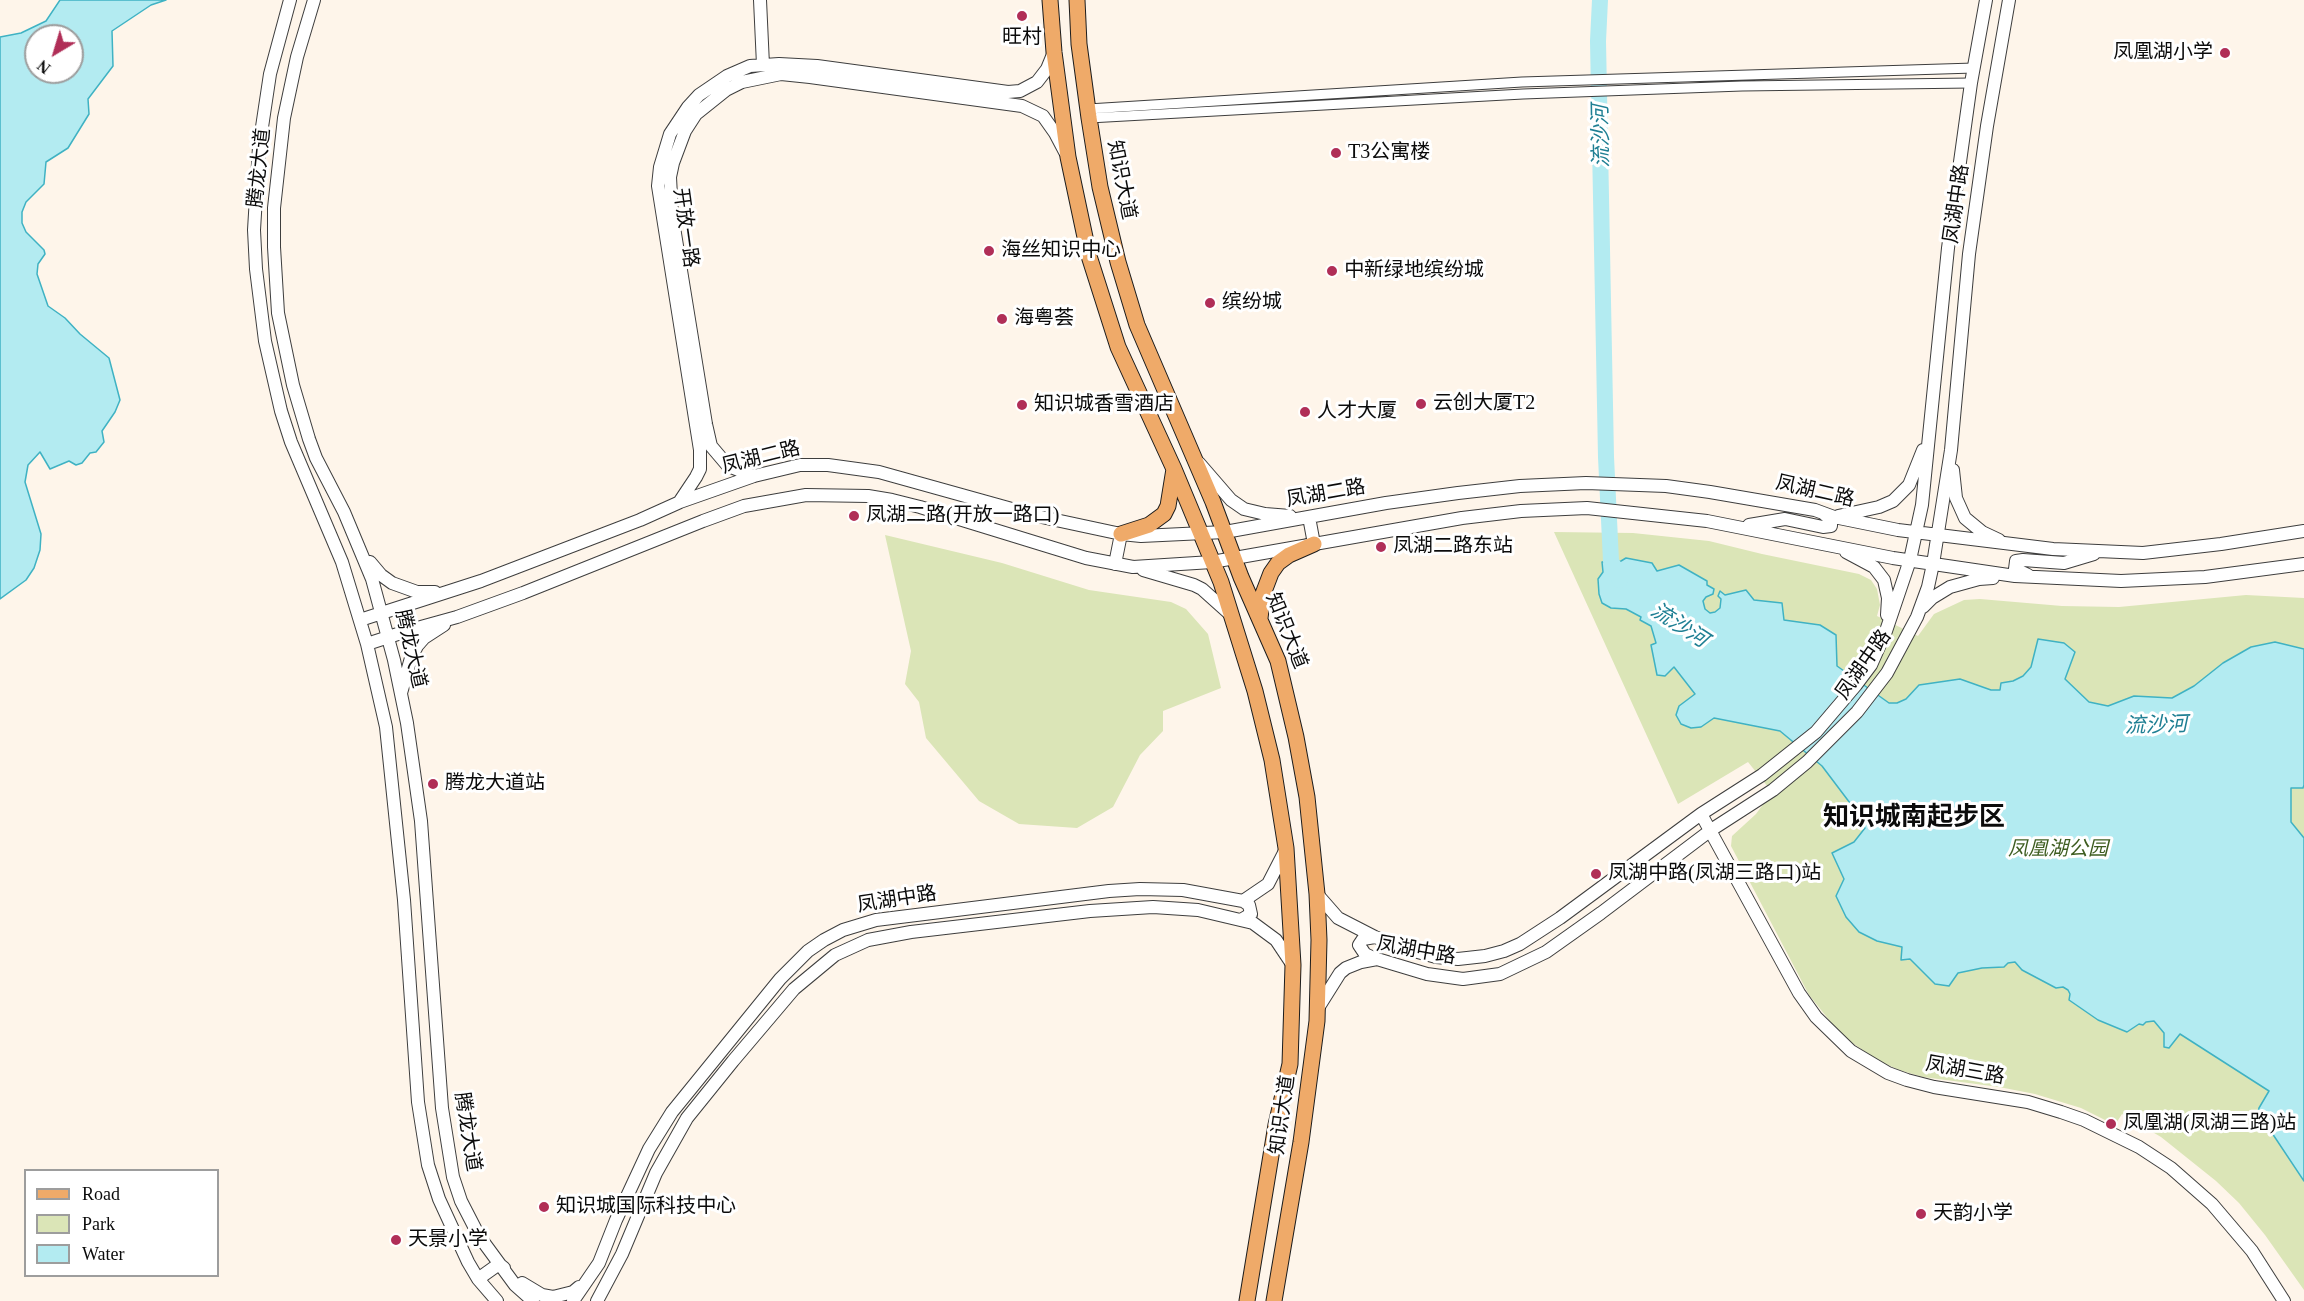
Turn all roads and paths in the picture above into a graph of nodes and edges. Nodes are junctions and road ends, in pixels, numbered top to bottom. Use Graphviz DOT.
graph roads {
  1 [pos="290,0"];
  2 [pos="314,0"];
  3 [pos="760,0"];
  4 [pos="1050,0"];
  5 [pos="1077,0"];
  6 [pos="1986,0"];
  7 [pos="2009,0"];
  8 [pos="1054,52"];
  9 [pos="762,65"];
  10 [pos="1974,68"];
  11 [pos="1971,83"];
  12 [pos="1088,114"];
  13 [pos="1068,157"];
  14 [pos="1953,431"];
  15 [pos="1929,433"];
  16 [pos="1951,450"];
  17 [pos="1191,453"];
  18 [pos="1174,469"];
  19 [pos="754,476"];
  20 [pos="680,502"];
  21 [pos="1815,510"];
  22 [pos="344,512"];
  23 [pos="1310,517"];
  24 [pos="1834,517"];
  25 [pos="324,521"];
  26 [pos="1739,526"];
  27 [pos="2304,531"];
  28 [pos="1225,532"];
  29 [pos="1916,532"];
  30 [pos="1121,534"];
  31 [pos="1200,534"];
  32 [pos="1938,536"];
  33 [pos="357,540"];
  34 [pos="1314,544"];
  35 [pos="1830,544"];
  36 [pos="2011,545"];
  37 [pos="2103,551"];
  38 [pos="1234,559"];
  39 [pos="1910,560"];
  40 [pos="1212,562"];
  41 [pos="1115,564"];
  42 [pos="1933,564"];
  43 [pos="2304,564"];
  44 [pos="1133,567"];
  45 [pos="2015,576"];
  46 [pos="2033,578"];
  47 [pos="448,592"];
  48 [pos="382,613"];
  49 [pos="1231,615"];
  50 [pos="457,617"];
  51 [pos="1260,618"];
  52 [pos="360,620"];
  53 [pos="1886,631"];
  54 [pos="1910,632"];
  55 [pos="389,637"];
  56 [pos="367,645"];
  57 [pos="400,694"];
  58 [pos="407,723"];
  59 [pos="386,727"];
  60 [pos="1701,814"];
  61 [pos="1711,830"];
  62 [pos="1286,848"];
  63 [pos="1317,894"];
  64 [pos="1243,902"];
  65 [pos="1241,920"];
  66 [pos="1375,937"];
  67 [pos="1377,959"];
  68 [pos="1293,966"];
  69 [pos="1317,1008"];
  70 [pos="605,1247"];
  71 [pos="622,1254"];
  72 [pos="599,1263"];
  73 [pos="499,1264"];
  74 [pos="478,1279"];
  75 [pos="602,1297"];
  76 [pos="489,1301"];
  77 [pos="497,1301"];
  78 [pos="533,1301"];
  79 [pos="573,1301"];
  80 [pos="1247,1301"];
  81 [pos="1274,1301"];
  82 [pos="2284,1301"];
  1 -- 25 [label="street, 腾龙大道"];
  2 -- 22 [label="street, 腾龙大道"];
  3 -- 9 [label="street"];
  4 -- 8 [label="main road, 知识大道"];
  5 -- 12 [label="main road, 知识大道"];
  6 -- 10 [label="street, 凤湖中路"];
  7 -- 14 [label="street, 凤湖中路"];
  8 -- 9 [label="street, 开放一路"];
  8 -- 13 [label="main road, 知识大道"];
  9 -- 20 [label="street, 开放一路"];
  10 -- 11 [label="street, 凤湖中路"];
  10 -- 12 [label="street"];
  11 -- 12 [label="street"];
  11 -- 15 [label="street, 凤湖中路"];
  12 -- 17 [label="main road, 知识大道"];
  13 -- 18 [label="main road, 知识大道"];
  13 -- 19 [label="street, 开放一路"];
  14 -- 15 [label="street"];
  14 -- 16 [label="street, 凤湖中路"];
  15 -- 24 [label="street"];
  15 -- 29 [label="street, 凤湖中路"];
  16 -- 32 [label="street, 凤湖中路"];
  16 -- 36 [label="street"];
  17 -- 23 [label="street"];
  17 -- 28 [label="main road, 知识大道"];
  18 -- 30 [label="main road"];
  18 -- 31 [label="main road, 知识大道"];
  19 -- 20 [label="street, 凤湖二路"];
  19 -- 30 [label="street, 凤湖二路"];
  20 -- 47 [label="street, 凤湖二路"];
  21 -- 23 [label="street, 凤湖二路"];
  21 -- 24 [label="street, 凤湖二路"];
  21 -- 26 [label="street"];
  22 -- 25 [label="street"];
  22 -- 33 [label="street, 腾龙大道"];
  23 -- 28 [label="street, 凤湖二路"];
  23 -- 34 [label="street"];
  24 -- 29 [label="street, 凤湖二路"];
  25 -- 52 [label="street, 腾龙大道"];
  26 -- 34 [label="street"];
  26 -- 35 [label="street"];
  27 -- 37 [label="street, 凤湖二路"];
  28 -- 31 [label="street, 凤湖二路"];
  28 -- 38 [label="main road, 知识大道"];
  29 -- 32 [label="street, 凤湖二路"];
  29 -- 39 [label="street, 凤湖中路"];
  30 -- 31 [label="street, 凤湖二路"];
  30 -- 41 [label="street"];
  31 -- 40 [label="main road, 知识大道"];
  32 -- 36 [label="street, 凤湖二路"];
  32 -- 42 [label="street, 凤湖中路"];
  33 -- 47 [label="street"];
  33 -- 48 [label="street, 腾龙大道"];
  34 -- 38 [label="street"];
  34 -- 51 [label="main road"];
  35 -- 39 [label="street"];
  35 -- 53 [label="street"];
  36 -- 37 [label="street, 凤湖二路"];
  37 -- 46 [label="street"];
  38 -- 40 [label="street"];
  38 -- 51 [label="main road, 知识大道"];
  39 -- 42 [label="street"];
  39 -- 53 [label="street, 凤湖中路"];
  40 -- 44 [label="street"];
  40 -- 49 [label="main road, 知识大道"];
  41 -- 44 [label="street"];
  41 -- 50 [label="street"];
  42 -- 45 [label="street"];
  42 -- 54 [label="street, 凤湖中路"];
  43 -- 46 [label="street"];
  44 -- 49 [label="street"];
  45 -- 46 [label="street"];
  45 -- 54 [label="street"];
  47 -- 48 [label="street, 凤湖二路"];
  48 -- 52 [label="street, 凤湖二路"];
  48 -- 55 [label="street, 腾龙大道"];
  49 -- 62 [label="main road, 知识大道"];
  50 -- 55 [label="street"];
  50 -- 57 [label="street"];
  51 -- 63 [label="main road, 知识大道"];
  52 -- 56 [label="street, 腾龙大道"];
  53 -- 60 [label="street, 凤湖中路"];
  54 -- 61 [label="street, 凤湖中路"];
  55 -- 56 [label="street"];
  55 -- 57 [label="street, 腾龙大道"];
  56 -- 59 [label="street, 腾龙大道"];
  57 -- 58 [label="street, 腾龙大道"];
  58 -- 59 [label="street"];
  58 -- 73 [label="street, 腾龙大道"];
  59 -- 74 [label="street, 腾龙大道"];
  60 -- 61 [label="street, 凤湖三路"];
  60 -- 66 [label="street, 凤湖中路"];
  61 -- 67 [label="street, 凤湖中路"];
  61 -- 82 [label="street, 凤湖三路"];
  62 -- 64 [label="street"];
  62 -- 68 [label="main road, 知识大道"];
  63 -- 66 [label="street, 凤湖中路"];
  63 -- 69 [label="main road, 知识大道"];
  64 -- 65 [label="street"];
  64 -- 70 [label="street, 凤湖中路"];
  65 -- 68 [label="street, 凤湖中路"];
  65 -- 71 [label="street, 凤湖中路"];
  66 -- 67 [label="street"];
  67 -- 69 [label="street, 凤湖中路"];
  68 -- 80 [label="main road, 知识大道"];
  69 -- 81 [label="main road, 知识大道"];
  70 -- 71 [label="street"];
  70 -- 72 [label="street, 凤湖中路"];
  71 -- 75 [label="street, 凤湖中路"];
  72 -- 73 [label="street"];
  72 -- 79 [label="street, 凤湖中路"];
  73 -- 74 [label="street"];
  73 -- 78 [label="street, 腾龙大道"];
  74 -- 76 [label="street"];
  74 -- 77 [label="street, 腾龙大道"];
}
